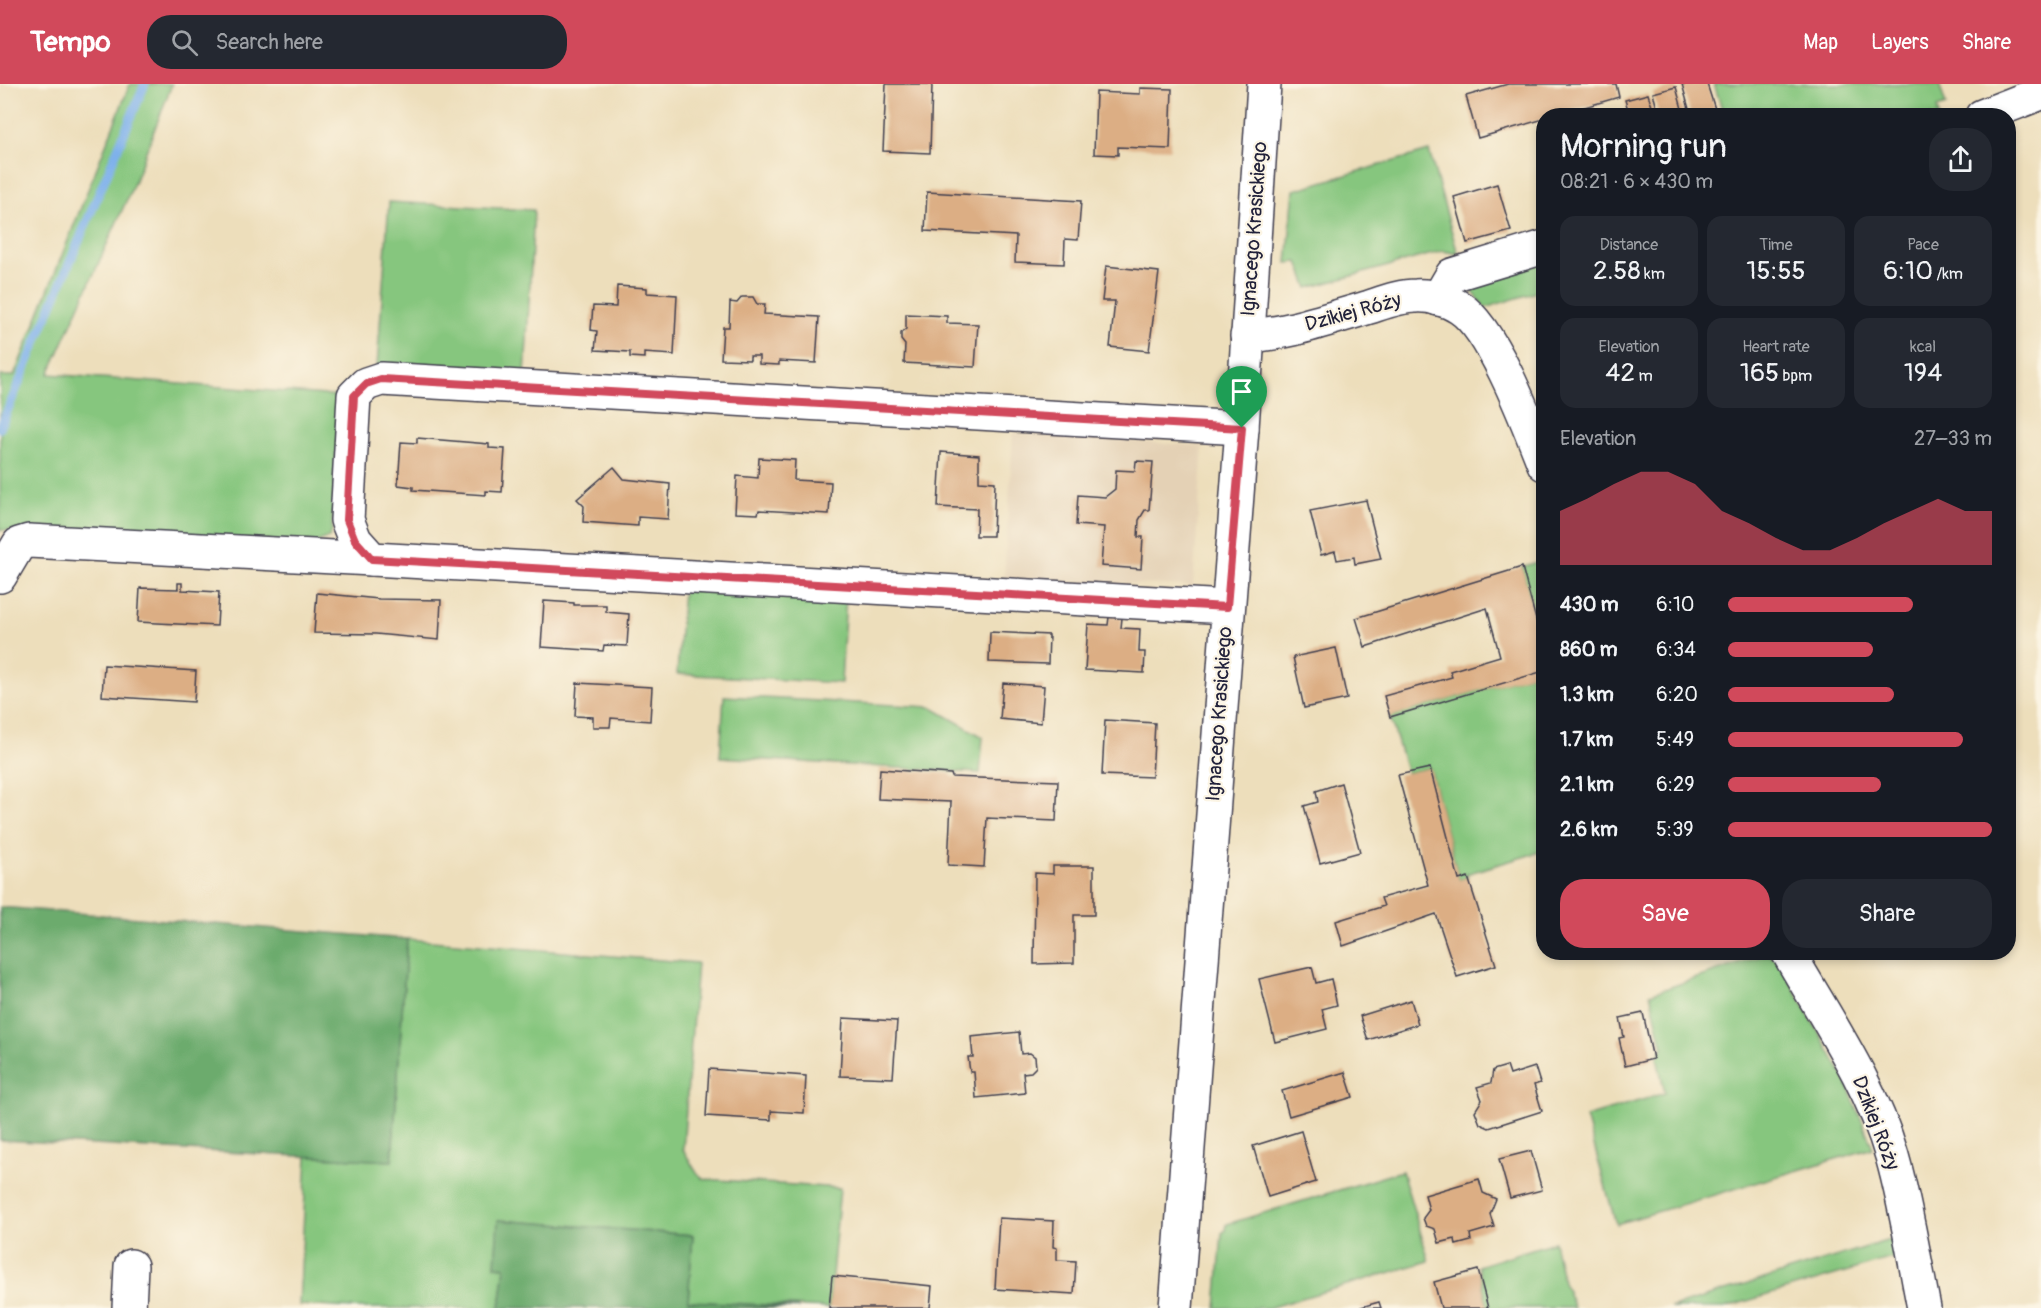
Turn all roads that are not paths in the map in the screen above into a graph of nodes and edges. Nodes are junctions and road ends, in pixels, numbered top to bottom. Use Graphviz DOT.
graph roads {
  1 [pos="1264,84"];
  2 [pos="2041,93"];
  3 [pos="2003,108"];
  4 [pos="1536,249"];
  5 [pos="1438,299"];
  6 [pos="1247,336"];
  7 [pos="1242,428"];
  8 [pos="1536,444"];
  9 [pos="372,559"];
  10 [pos="0,576"];
  11 [pos="1227,607"];
  12 [pos="1793,960"];
  13 [pos="131,1266"];
  14 [pos="129,1308"];
  15 [pos="1176,1308"];
  16 [pos="1924,1308"];
  1 -- 6 [label="street, Ignacego Krasickiego"];
  2 -- 3 [label="street"];
  4 -- 5 [label="street"];
  5 -- 6 [label="street, Dzikiej Róży"];
  5 -- 8 [label="street, Dzikiej Róży"];
  6 -- 7 [label="street, Ignacego Krasickiego"];
  7 -- 9 [label="street"];
  7 -- 11 [label="street, Ignacego Krasickiego"];
  9 -- 10 [label="street"];
  9 -- 11 [label="street"];
  11 -- 15 [label="street, Ignacego Krasickiego"];
  12 -- 16 [label="street, Dzikiej Róży"];
  13 -- 14 [label="street"];
}
